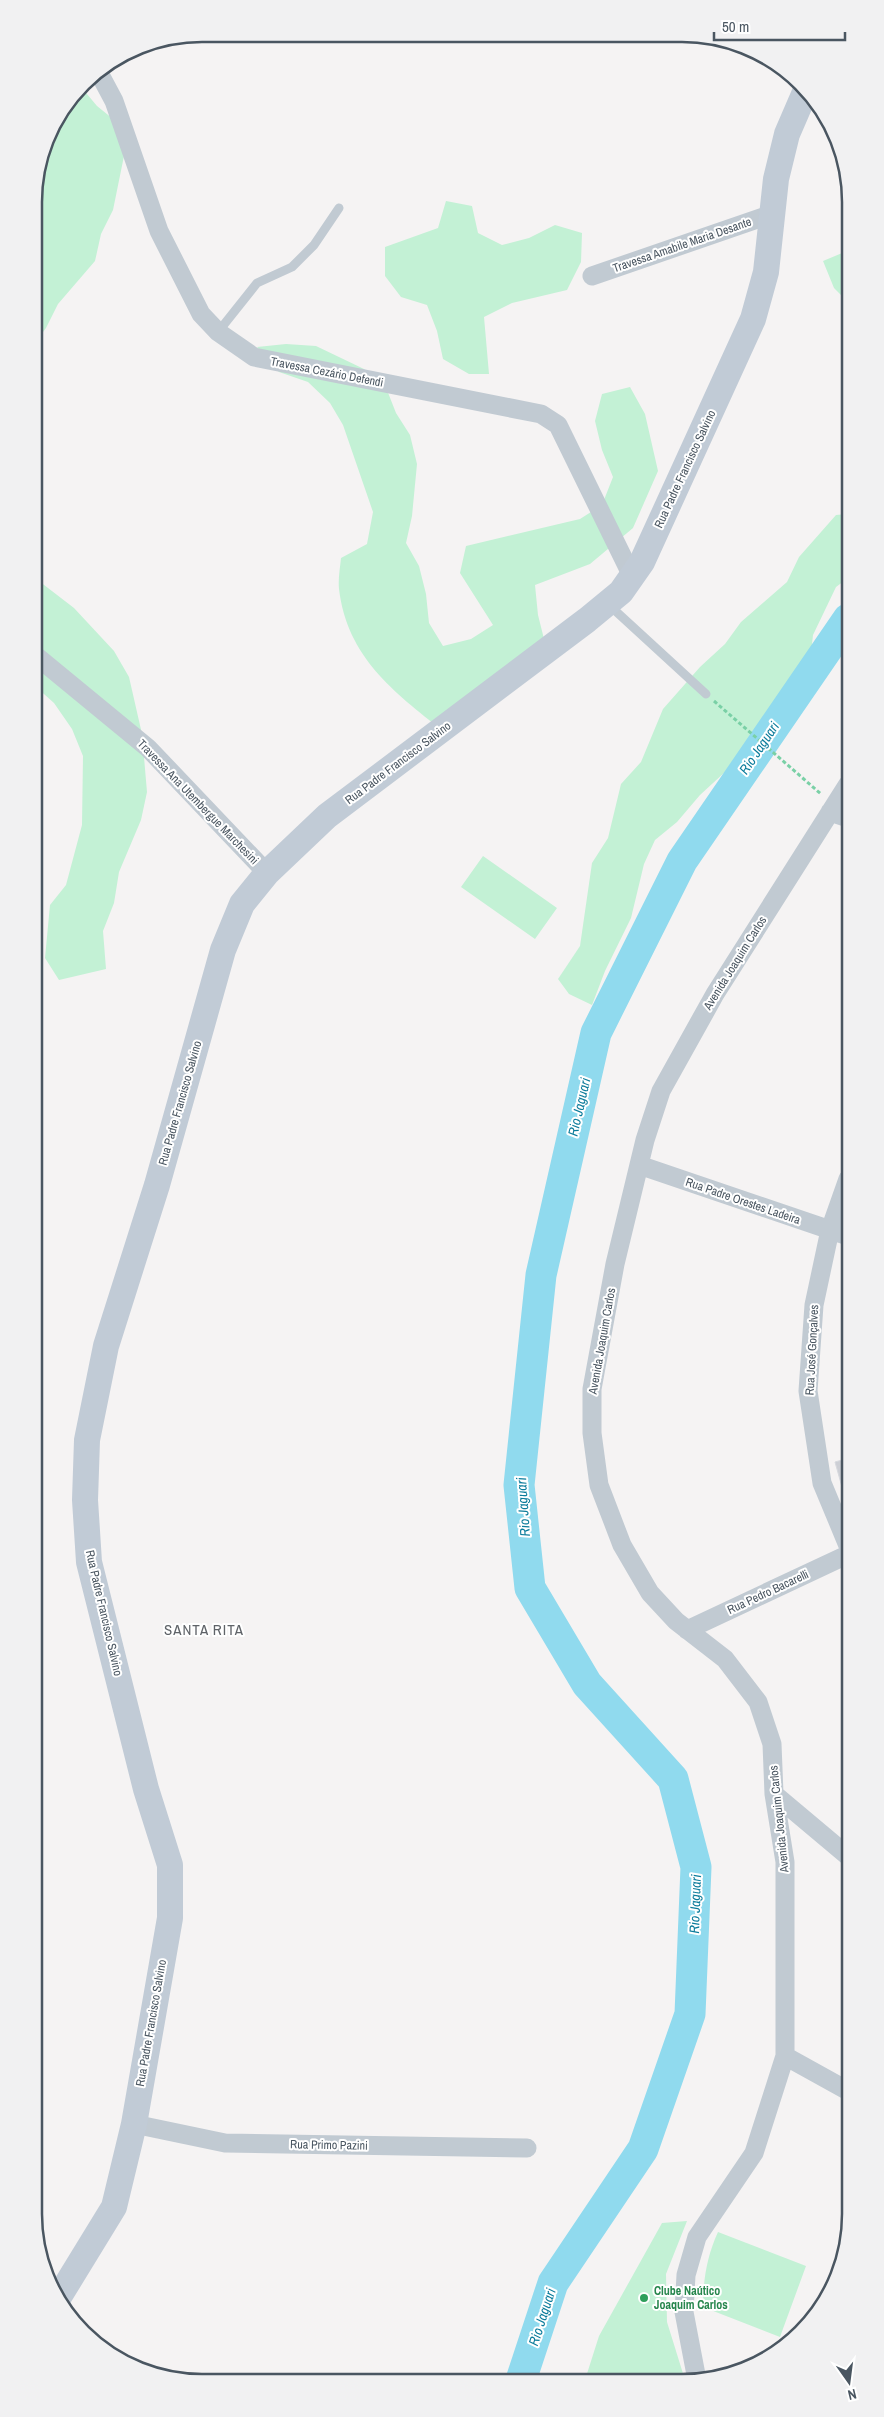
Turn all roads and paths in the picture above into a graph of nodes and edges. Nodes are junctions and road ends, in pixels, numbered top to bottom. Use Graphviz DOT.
graph roads {
  1 [pos="102,78"];
  2 [pos="803,98"];
  3 [pos="339,208"];
  4 [pos="772,214"];
  5 [pos="592,276"];
  6 [pos="218,332"];
  7 [pos="632,576"];
  8 [pos="607,603"];
  9 [pos="43,662"];
  10 [pos="706,694"];
  11 [pos="842,800"];
  12 [pos="837,812"];
  13 [pos="267,873"];
  14 [pos="639,1165"];
  15 [pos="842,1197"];
  16 [pos="830,1230"];
  17 [pos="841,1234"];
  18 [pos="841,1530"];
  19 [pos="841,1558"];
  20 [pos="687,1630"];
  21 [pos="774,1794"];
  22 [pos="841,1850"];
  23 [pos="785,2056"];
  24 [pos="841,2087"];
  25 [pos="134,2124"];
  26 [pos="526,2148"];
  27 [pos="62,2291"];
  28 [pos="696,2373"];
  1 -- 6 [label="street, Travessa Cezário Defendi"];
  2 -- 4 [label="street, Rua Padre Francisco Salvino"];
  3 -- 6 [label="lane"];
  4 -- 5 [label="street, Travessa Amabile Maria Desante"];
  4 -- 7 [label="street, Rua Padre Francisco Salvino"];
  6 -- 7 [label="street, Travessa Cezário Defendi"];
  7 -- 8 [label="street, Rua Padre Francisco Salvino"];
  8 -- 10 [label="lane"];
  8 -- 13 [label="street, Rua Padre Francisco Salvino"];
  9 -- 13 [label="street, Travessa Ana Utembergue Marchesini"];
  10 -- 12 [label="path"];
  11 -- 12 [label="street, Avenida Joaquim Carlos"];
  12 -- 14 [label="street, Avenida Joaquim Carlos"];
  13 -- 25 [label="street, Rua Padre Francisco Salvino"];
  14 -- 16 [label="street, Rua Padre Orestes Ladeira"];
  14 -- 20 [label="street, Avenida Joaquim Carlos"];
  15 -- 16 [label="street, Rua José Gonçalves"];
  16 -- 17 [label="street, Rua Padre Orestes Ladeira"];
  16 -- 18 [label="street, Rua José Gonçalves"];
  19 -- 20 [label="street, Rua Pedro Bacarelli"];
  20 -- 21 [label="street, Avenida Joaquim Carlos"];
  21 -- 22 [label="street"];
  21 -- 23 [label="street, Avenida Joaquim Carlos"];
  23 -- 24 [label="street"];
  23 -- 28 [label="street, Avenida Joaquim Carlos"];
  25 -- 26 [label="street, Rua Primo Pazini"];
  25 -- 27 [label="street, Rua Padre Francisco Salvino"];
}
